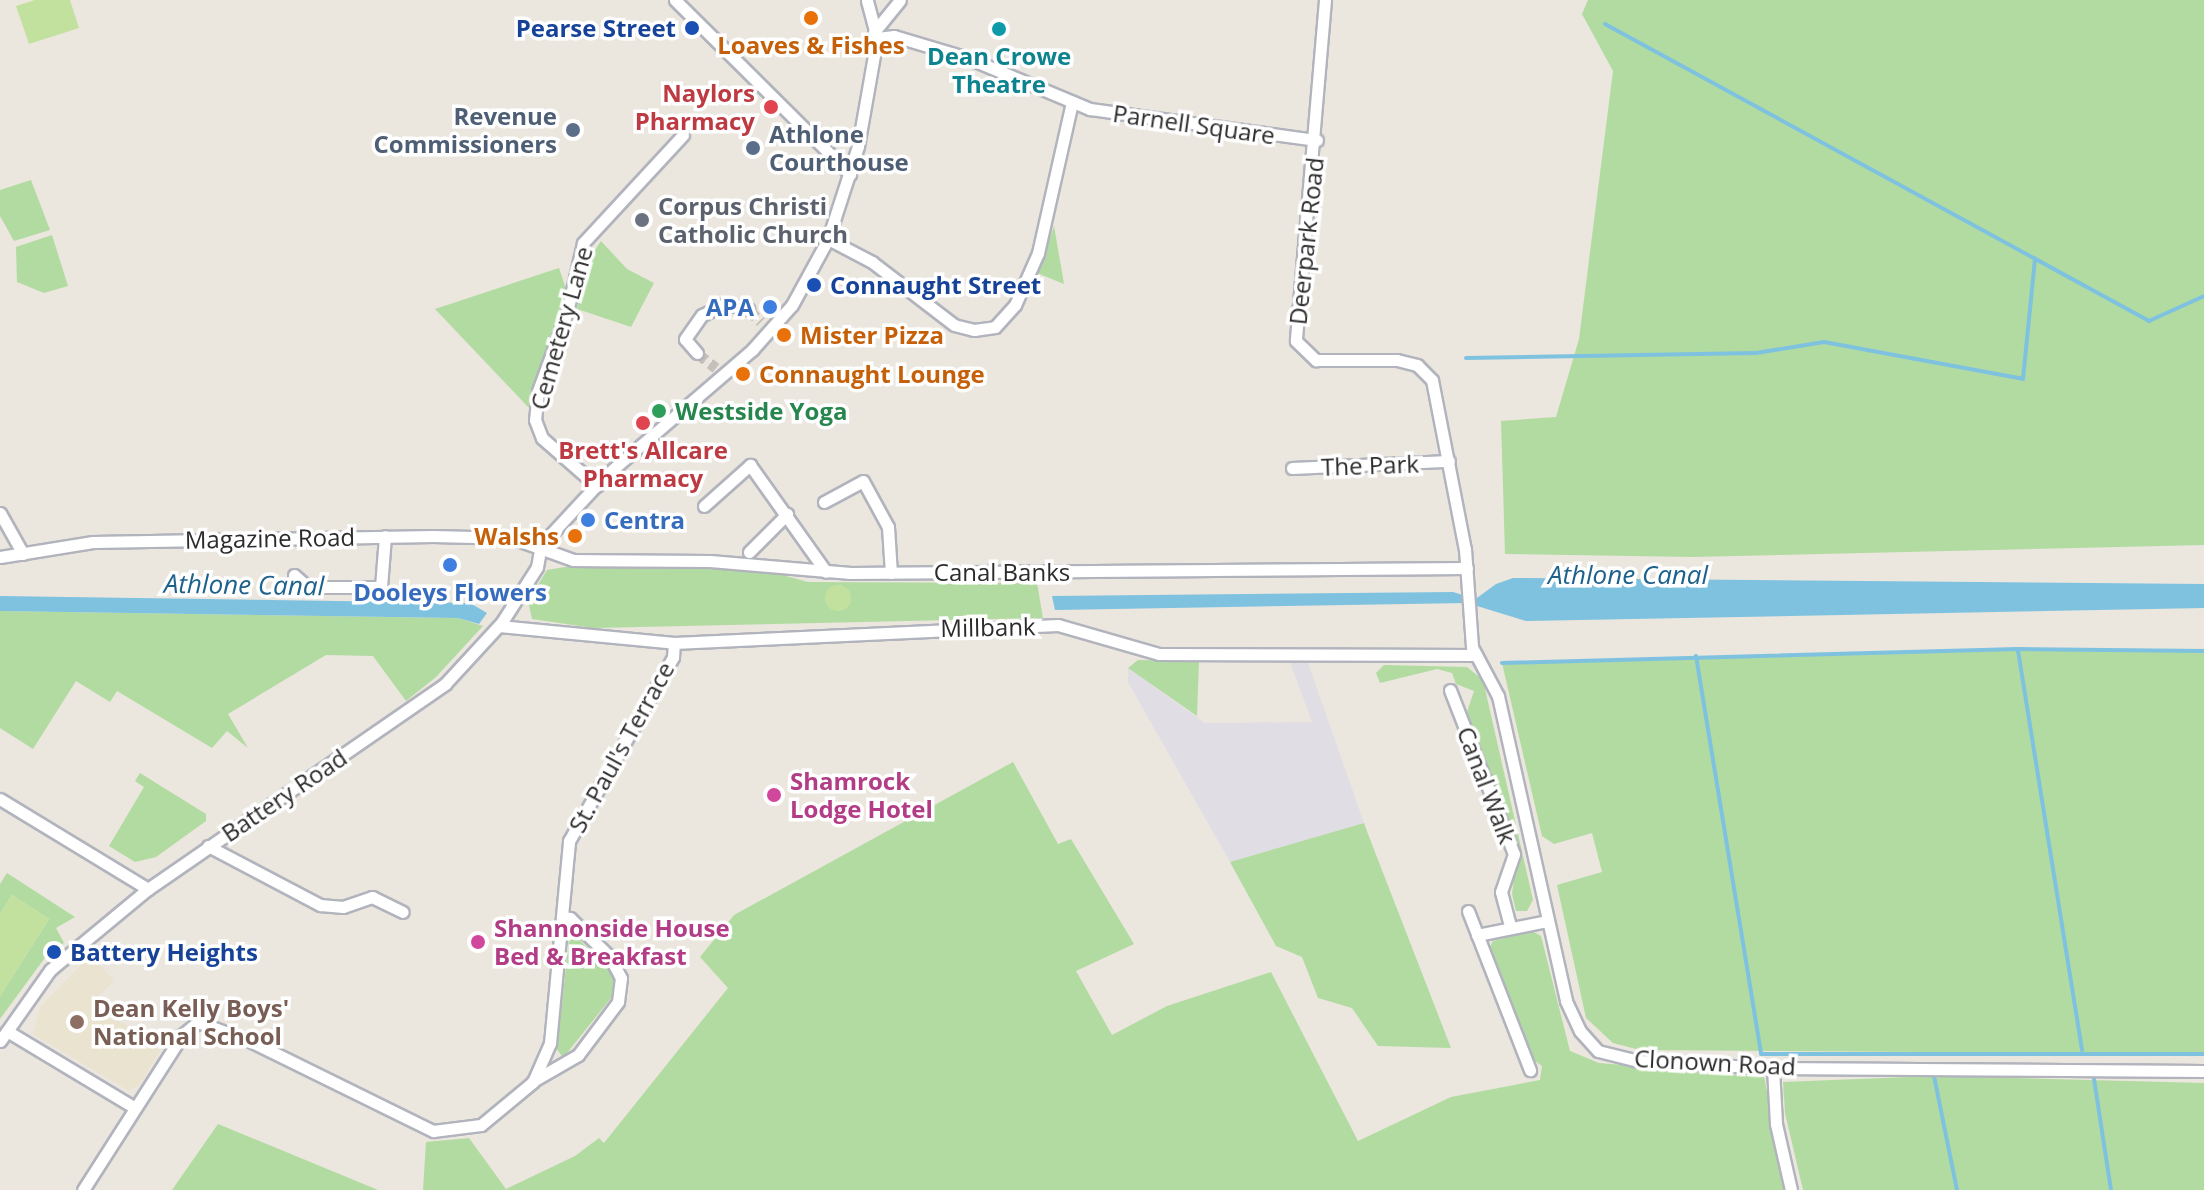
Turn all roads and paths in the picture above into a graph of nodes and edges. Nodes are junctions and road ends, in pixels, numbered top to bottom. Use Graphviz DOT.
graph roads {
  1 [pos="675,0"];
  2 [pos="867,0"];
  3 [pos="900,0"];
  4 [pos="1325,0"];
  5 [pos="876,35"];
  6 [pos="1072,102"];
  7 [pos="683,135"];
  8 [pos="1317,140"];
  9 [pos="850,174"];
  10 [pos="828,239"];
  11 [pos="748,309"];
  12 [pos="761,322"];
  13 [pos="771,333"];
  14 [pos="697,353"];
  15 [pos="1449,461"];
  16 [pos="1292,468"];
  17 [pos="597,486"];
  18 [pos="824,502"];
  19 [pos="704,506"];
  20 [pos="0,513"];
  21 [pos="787,514"];
  22 [pos="385,536"];
  23 [pos="541,545"];
  24 [pos="749,552"];
  25 [pos="23,554"];
  26 [pos="0,557"];
  27 [pos="1467,568"];
  28 [pos="826,572"];
  29 [pos="891,573"];
  30 [pos="294,575"];
  31 [pos="501,624"];
  32 [pos="674,643"];
  33 [pos="1476,655"];
  34 [pos="1450,690"];
  35 [pos="0,799"];
  36 [pos="208,846"];
  37 [pos="148,889"];
  38 [pos="1468,911"];
  39 [pos="403,912"];
  40 [pos="562,917"];
  41 [pos="1547,921"];
  42 [pos="1510,926"];
  43 [pos="1477,935"];
  44 [pos="3,1036"];
  45 [pos="1773,1068"];
  46 [pos="1530,1070"];
  47 [pos="2204,1071"];
  48 [pos="533,1082"];
  49 [pos="135,1108"];
  50 [pos="83,1190"];
  51 [pos="1791,1190"];
  1 -- 9 [label="street"];
  2 -- 5 [label="street"];
  3 -- 5 [label="street"];
  4 -- 8 [label="street, Deerpark Road"];
  5 -- 6 [label="street, Parnell Square"];
  5 -- 9 [label="street"];
  6 -- 8 [label="street, Parnell Square"];
  6 -- 10 [label="street"];
  7 -- 17 [label="street, Cemetery Lane"];
  8 -- 15 [label="street, Deerpark Road"];
  9 -- 10 [label="street"];
  10 -- 13 [label="street"];
  11 -- 14 [label="street"];
  12 -- 13 [label="street"];
  13 -- 17 [label="street"];
  15 -- 16 [label="street, The Park"];
  15 -- 27 [label="street, Deerpark Road"];
  17 -- 23 [label="street"];
  18 -- 29 [label="street"];
  19 -- 21 [label="street"];
  20 -- 25 [label="street"];
  21 -- 24 [label="street"];
  21 -- 28 [label="street"];
  22 -- 23 [label="street, Magazine Road"];
  22 -- 25 [label="street, Magazine Road"];
  22 -- 30 [label="street"];
  23 -- 28 [label="street, Canal Banks"];
  23 -- 31 [label="street, Battery Road"];
  25 -- 26 [label="street, Magazine Road"];
  27 -- 29 [label="street, Canal Banks"];
  27 -- 33 [label="street, Deerpark Road"];
  28 -- 29 [label="street, Canal Banks"];
  31 -- 32 [label="street, Millbank"];
  31 -- 36 [label="street, Battery Road"];
  32 -- 33 [label="street, Millbank"];
  32 -- 40 [label="street, St. Paul's Terrace"];
  33 -- 41 [label="street, Clonown Road"];
  34 -- 42 [label="street, Canal Walk"];
  35 -- 37 [label="street"];
  36 -- 37 [label="street, Battery Road"];
  36 -- 39 [label="street"];
  37 -- 44 [label="street, Battery Road"];
  38 -- 43 [label="street"];
  40 -- 48 [label="street, St. Paul's Terrace"];
  40 -- 48 [label="street"];
  41 -- 42 [label="street"];
  41 -- 45 [label="street, Clonown Road"];
  42 -- 43 [label="street"];
  43 -- 46 [label="street"];
  44 -- 49 [label="street"];
  45 -- 47 [label="street, Clonown Road"];
  45 -- 51 [label="street"];
  48 -- 49 [label="street, St. Paul's Terrace"];
  49 -- 50 [label="street"];
}
